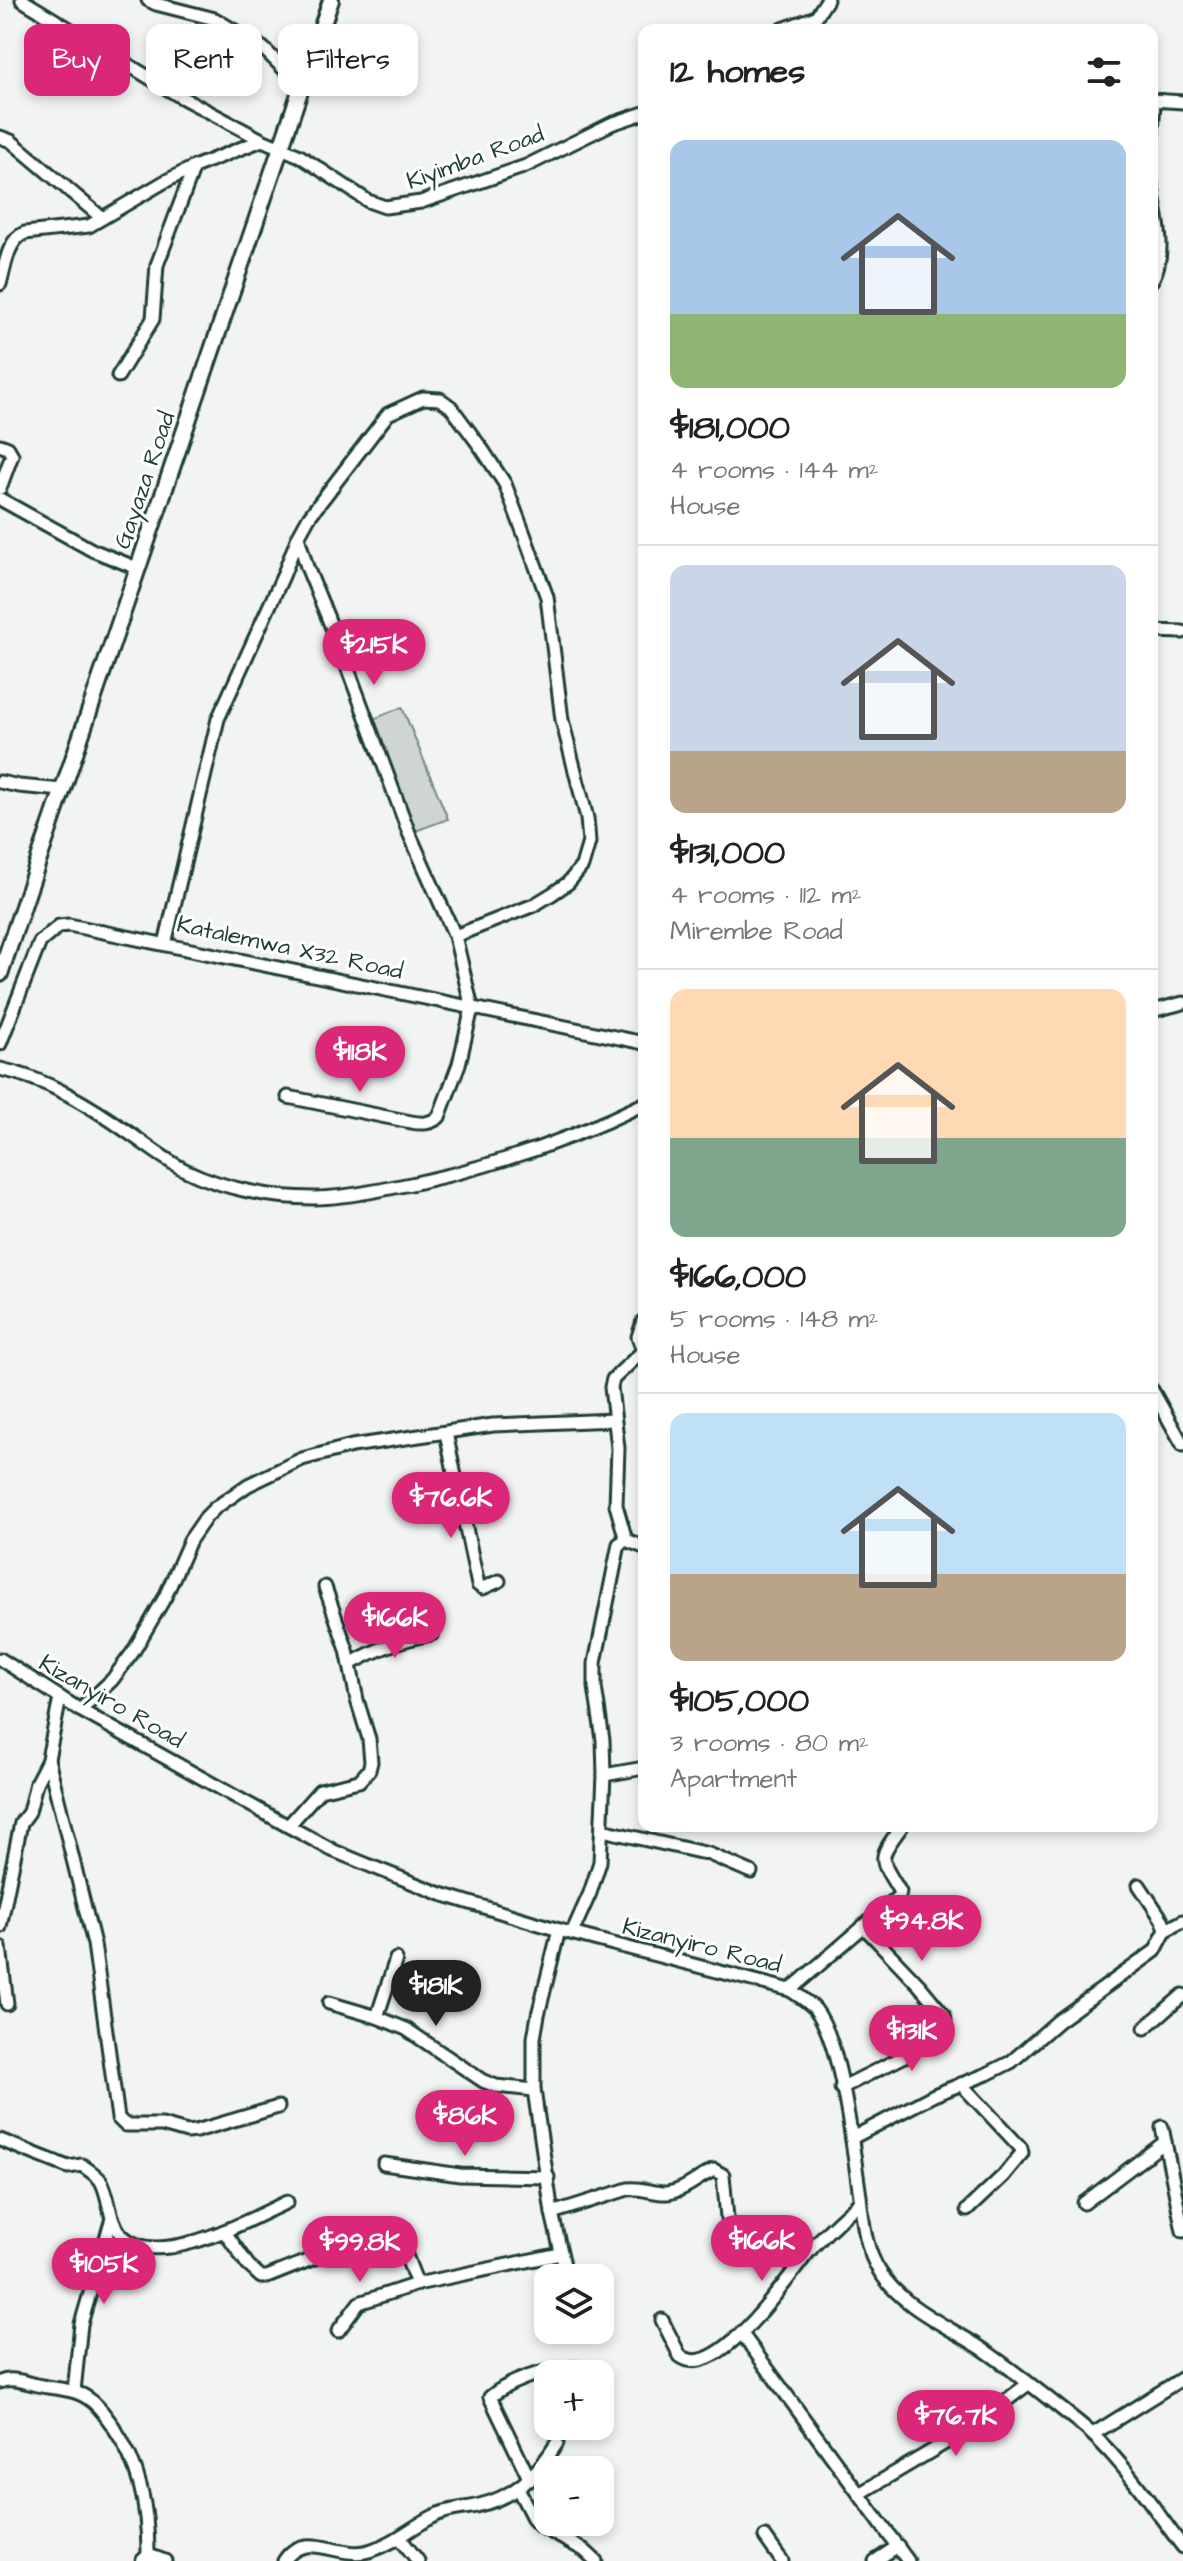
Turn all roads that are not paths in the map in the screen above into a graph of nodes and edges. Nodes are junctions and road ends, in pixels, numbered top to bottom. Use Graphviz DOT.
graph roads {
  1 [pos="22,0"];
  2 [pos="148,0"];
  3 [pos="331,0"];
  4 [pos="827,0"];
  5 [pos="323,24"];
  6 [pos="797,24"];
  7 [pos="278,63"];
  8 [pos="299,96"];
  9 [pos="1158,100"];
  10 [pos="1183,102"];
  11 [pos="638,115"];
  12 [pos="0,137"];
  13 [pos="262,140"];
  14 [pos="281,148"];
  15 [pos="194,167"];
  16 [pos="102,218"];
  17 [pos="1158,234"];
  18 [pos="1158,266"];
  19 [pos="0,284"];
  20 [pos="118,376"];
  21 [pos="0,445"];
  22 [pos="0,488"];
  23 [pos="0,499"];
  24 [pos="298,537"];
  25 [pos="137,568"];
  26 [pos="1158,631"];
  27 [pos="1183,632"];
  28 [pos="0,782"];
  29 [pos="62,790"];
  30 [pos="455,936"];
  31 [pos="165,944"];
  32 [pos="1,970"];
  33 [pos="1183,1003"];
  34 [pos="472,1008"];
  35 [pos="1158,1009"];
  36 [pos="638,1042"];
  37 [pos="0,1044"];
  38 [pos="0,1069"];
  39 [pos="288,1097"];
  40 [pos="638,1106"];
  41 [pos="638,1356"];
  42 [pos="1158,1401"];
  43 [pos="614,1420"];
  44 [pos="446,1433"];
  45 [pos="1183,1445"];
  46 [pos="626,1540"];
  47 [pos="638,1545"];
  48 [pos="499,1581"];
  49 [pos="325,1587"];
  50 [pos="432,1634"];
  51 [pos="0,1659"];
  52 [pos="350,1664"];
  53 [pos="60,1698"];
  54 [pos="80,1710"];
  55 [pos="48,1759"];
  56 [pos="638,1769"];
  57 [pos="604,1775"];
  58 [pos="288,1826"];
  59 [pos="602,1830"];
  60 [pos="898,1832"];
  61 [pos="751,1872"];
  62 [pos="1139,1885"];
  63 [pos="1183,1921"];
  64 [pos="863,1926"];
  65 [pos="0,1927"];
  66 [pos="559,1930"];
  67 [pos="1166,1930"];
  68 [pos="572,1933"];
  69 [pos="0,1947"];
  70 [pos="396,1959"];
  71 [pos="790,1990"];
  72 [pos="1183,1995"];
  73 [pos="329,2003"];
  74 [pos="7,2004"];
  75 [pos="377,2017"];
  76 [pos="1145,2028"];
  77 [pos="961,2084"];
  78 [pos="841,2088"];
  79 [pos="534,2090"];
  80 [pos="278,2107"];
  81 [pos="1162,2127"];
  82 [pos="852,2138"];
  83 [pos="0,2140"];
  84 [pos="1165,2142"];
  85 [pos="384,2164"];
  86 [pos="548,2177"];
  87 [pos="287,2202"];
  88 [pos="860,2202"];
  89 [pos="1084,2203"];
  90 [pos="967,2210"];
  91 [pos="552,2213"];
  92 [pos="112,2218"];
  93 [pos="728,2228"];
  94 [pos="224,2231"];
  95 [pos="1183,2231"];
  96 [pos="560,2254"];
  97 [pos="563,2264"];
  98 [pos="417,2284"];
  99 [pos="662,2320"];
  100 [pos="338,2331"];
  101 [pos="742,2334"];
  102 [pos="534,2375"];
  103 [pos="1183,2378"];
  104 [pos="0,2382"];
  105 [pos="1028,2384"];
  106 [pos="74,2391"];
  107 [pos="1093,2434"];
  108 [pos="557,2443"];
  109 [pos="530,2480"];
  110 [pos="518,2489"];
  111 [pos="859,2494"];
  112 [pos="765,2537"];
  113 [pos="400,2538"];
  114 [pos="898,2546"];
  115 [pos="1183,2547"];
  116 [pos="145,2558"];
  117 [pos="165,2561"];
  118 [pos="284,2561"];
  119 [pos="418,2561"];
  120 [pos="596,2561"];
  121 [pos="782,2561"];
  122 [pos="875,2561"];
  123 [pos="908,2561"];
  1 -- 13 [label="street, Kiyimba Road"];
  2 -- 7 [label="street"];
  3 -- 5 [label="main road, Gayaza Road"];
  4 -- 6 [label="street"];
  8 -- 14 [label="main road, Gayaza Road"];
  9 -- 10 [label="street"];
  11 -- 14 [label="street, Kiyimba Road"];
  12 -- 16 [label="street"];
  13 -- 14 [label="street, Kiyimba Road"];
  13 -- 15 [label="street"];
  14 -- 25 [label="main road, Gayaza Road"];
  15 -- 16 [label="street"];
  15 -- 20 [label="street"];
  16 -- 19 [label="street"];
  17 -- 18 [label="street"];
  21 -- 22 [label="street"];
  23 -- 25 [label="street"];
  24 -- 30 [label="street"];
  24 -- 30 [label="street"];
  24 -- 31 [label="street"];
  25 -- 29 [label="main road, Gayaza Road"];
  26 -- 27 [label="street"];
  28 -- 29 [label="street"];
  29 -- 32 [label="main road, Gayaza Road"];
  30 -- 34 [label="street"];
  31 -- 34 [label="street, Katalemwa X32 Road"];
  31 -- 37 [label="street, Katalemwa X32 Road"];
  33 -- 35 [label="street"];
  34 -- 36 [label="street, Katalemwa X32 Road"];
  34 -- 39 [label="street"];
  38 -- 40 [label="street"];
  41 -- 43 [label="street"];
  42 -- 45 [label="street"];
  43 -- 44 [label="street"];
  43 -- 46 [label="street"];
  44 -- 48 [label="street"];
  44 -- 54 [label="street"];
  46 -- 47 [label="street"];
  46 -- 57 [label="street"];
  49 -- 52 [label="street"];
  50 -- 52 [label="street"];
  51 -- 53 [label="street, Kizanyiro Road"];
  52 -- 58 [label="street"];
  53 -- 54 [label="street, Kizanyiro Road"];
  53 -- 55 [label="street"];
  54 -- 58 [label="street, Kizanyiro Road"];
  55 -- 65 [label="street"];
  55 -- 80 [label="street"];
  56 -- 57 [label="street"];
  57 -- 59 [label="street"];
  58 -- 66 [label="street, Kizanyiro Road"];
  59 -- 61 [label="street"];
  59 -- 68 [label="street"];
  60 -- 64 [label="street"];
  62 -- 67 [label="street"];
  63 -- 67 [label="street"];
  64 -- 71 [label="street"];
  64 -- 78 [label="street"];
  66 -- 68 [label="street, Kizanyiro Road"];
  66 -- 79 [label="street"];
  67 -- 77 [label="street"];
  68 -- 71 [label="street, Kizanyiro Road"];
  69 -- 74 [label="street"];
  70 -- 75 [label="street"];
  71 -- 78 [label="street, Kizanyiro Road"];
  72 -- 76 [label="street"];
  73 -- 75 [label="street"];
  75 -- 79 [label="street"];
  77 -- 82 [label="street"];
  77 -- 90 [label="street"];
  78 -- 82 [label="street, Kizanyiro Road"];
  79 -- 86 [label="street"];
  81 -- 84 [label="street"];
  82 -- 88 [label="street, Kizanyiro Road"];
  83 -- 92 [label="street"];
  84 -- 89 [label="street"];
  84 -- 95 [label="street"];
  85 -- 86 [label="street"];
  86 -- 91 [label="street"];
  87 -- 94 [label="street"];
  88 -- 101 [label="street"];
  88 -- 105 [label="street, Kizanyiro Road"];
  91 -- 93 [label="street"];
  91 -- 96 [label="street"];
  92 -- 94 [label="street"];
  92 -- 106 [label="street"];
  94 -- 98 [label="street"];
  96 -- 97 [label="street"];
  96 -- 98 [label="street"];
  98 -- 100 [label="street"];
  99 -- 101 [label="street"];
  101 -- 111 [label="street"];
  102 -- 109 [label="street"];
  103 -- 107 [label="street"];
  104 -- 106 [label="street"];
  105 -- 107 [label="street, Kizanyiro Road"];
  105 -- 111 [label="street"];
  106 -- 116 [label="street"];
  107 -- 115 [label="street, Kizanyiro Road"];
  108 -- 109 [label="street"];
  109 -- 110 [label="street"];
  110 -- 113 [label="street"];
  110 -- 120 [label="street"];
  111 -- 114 [label="street"];
  112 -- 121 [label="street"];
  113 -- 118 [label="street"];
  113 -- 119 [label="street"];
  114 -- 122 [label="street"];
  114 -- 123 [label="street"];
  116 -- 117 [label="street"];
}
